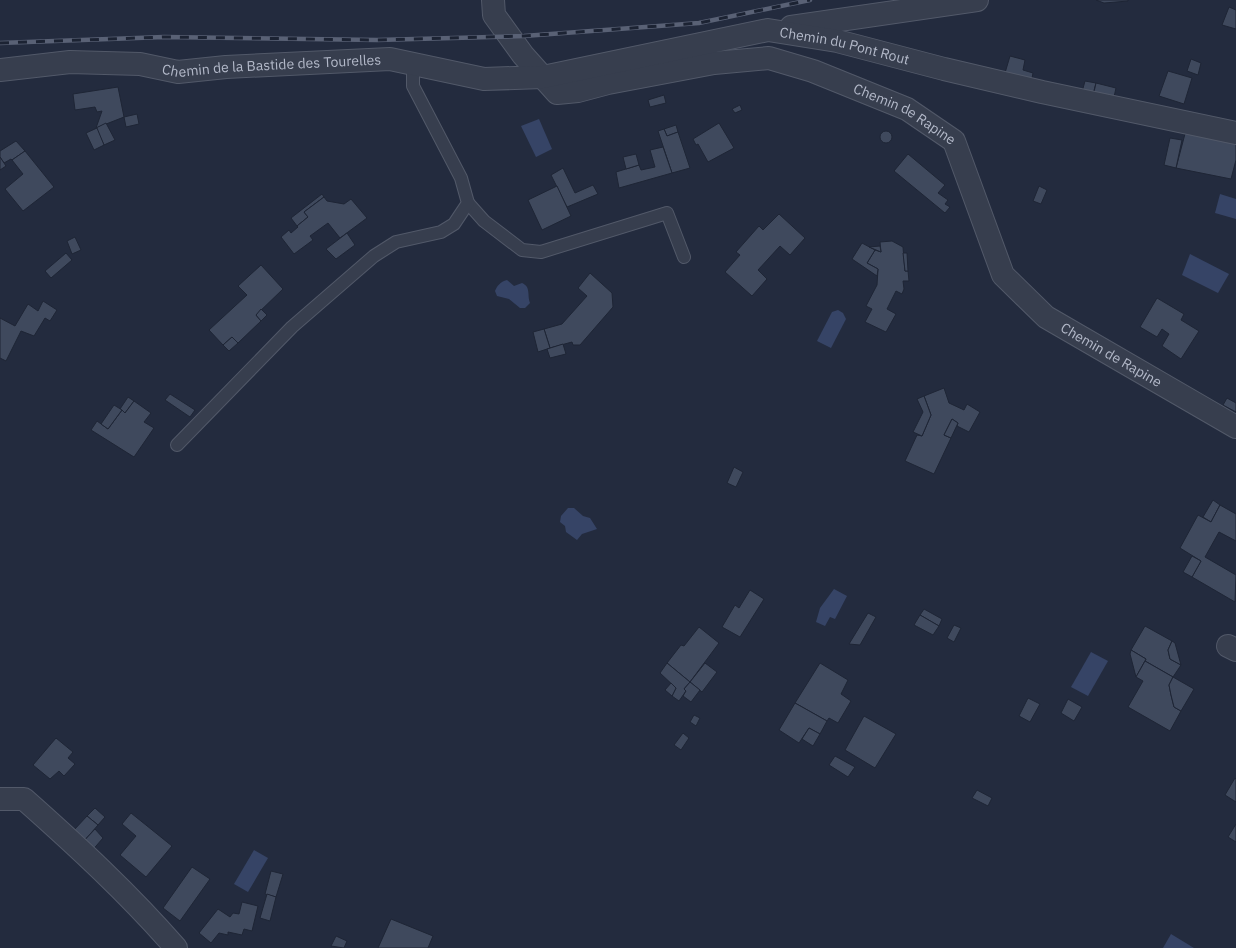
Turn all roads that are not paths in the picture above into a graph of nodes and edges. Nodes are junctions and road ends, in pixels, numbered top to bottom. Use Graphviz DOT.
graph roads {
  1 [pos="493,0"];
  2 [pos="977,0"];
  3 [pos="768,30"];
  4 [pos="414,64"];
  5 [pos="0,70"];
  6 [pos="543,77"];
  7 [pos="1236,133"];
  8 [pos="468,203"];
  9 [pos="684,257"];
  10 [pos="1236,427"];
  11 [pos="177,444"];
  12 [pos="0,799"];
  13 [pos="176,948"];
  1 -- 6 [label="street"];
  2 -- 3 [label="street"];
  3 -- 6 [label="street, Chemin du Pont Rout"];
  3 -- 7 [label="street, Chemin du Pont Rout"];
  4 -- 5 [label="street, Chemin de la Bastide des Tourelles"];
  4 -- 6 [label="street, Chemin de la Bastide des Tourelles"];
  4 -- 8 [label="lane"];
  6 -- 10 [label="street, Chemin de Rapine"];
  8 -- 9 [label="lane"];
  8 -- 11 [label="lane"];
  12 -- 13 [label="street"];
}
